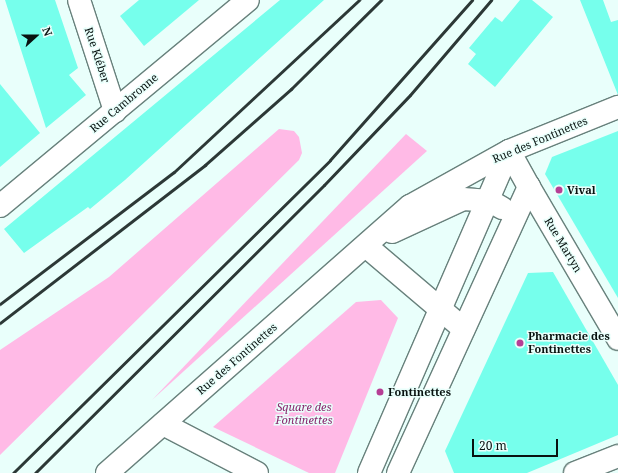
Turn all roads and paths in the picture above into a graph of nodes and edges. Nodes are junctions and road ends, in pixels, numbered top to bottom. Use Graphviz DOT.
graph roads {
  1 [pos="80,0"];
  2 [pos="248,0"];
  3 [pos="618,107"];
  4 [pos="115,111"];
  5 [pos="509,151"];
  6 [pos="529,187"];
  7 [pos="490,201"];
  8 [pos="0,206"];
  9 [pos="515,216"];
  10 [pos="366,246"];
  11 [pos="442,310"];
  12 [pos="464,329"];
  13 [pos="618,340"];
  14 [pos="163,424"];
  15 [pos="618,456"];
  16 [pos="107,473"];
  17 [pos="257,473"];
  18 [pos="369,473"];
  19 [pos="398,473"];
  20 [pos="575,473"];
  1 -- 4 [label="street, Rue Kléber"];
  2 -- 4 [label="street, Rue Cambronne"];
  3 -- 5 [label="street, Rue des Fontinettes"];
  4 -- 8 [label="street, Rue Cambronne"];
  5 -- 6 [label="street, Rue Martyn"];
  5 -- 7 [label="street"];
  5 -- 10 [label="street, Rue des Fontinettes"];
  6 -- 9 [label="street"];
  6 -- 13 [label="street, Rue Martyn"];
  7 -- 9 [label="street, Rue des Fontinettes"];
  7 -- 10 [label="street, Rue des Fontinettes"];
  7 -- 11 [label="street"];
  9 -- 12 [label="street"];
  10 -- 11 [label="street"];
  10 -- 14 [label="street, Rue des Fontinettes"];
  11 -- 12 [label="street"];
  11 -- 18 [label="street"];
  12 -- 19 [label="street"];
  14 -- 16 [label="street, Rue des Fontinettes"];
  14 -- 17 [label="street"];
  15 -- 20 [label="street"];
}
